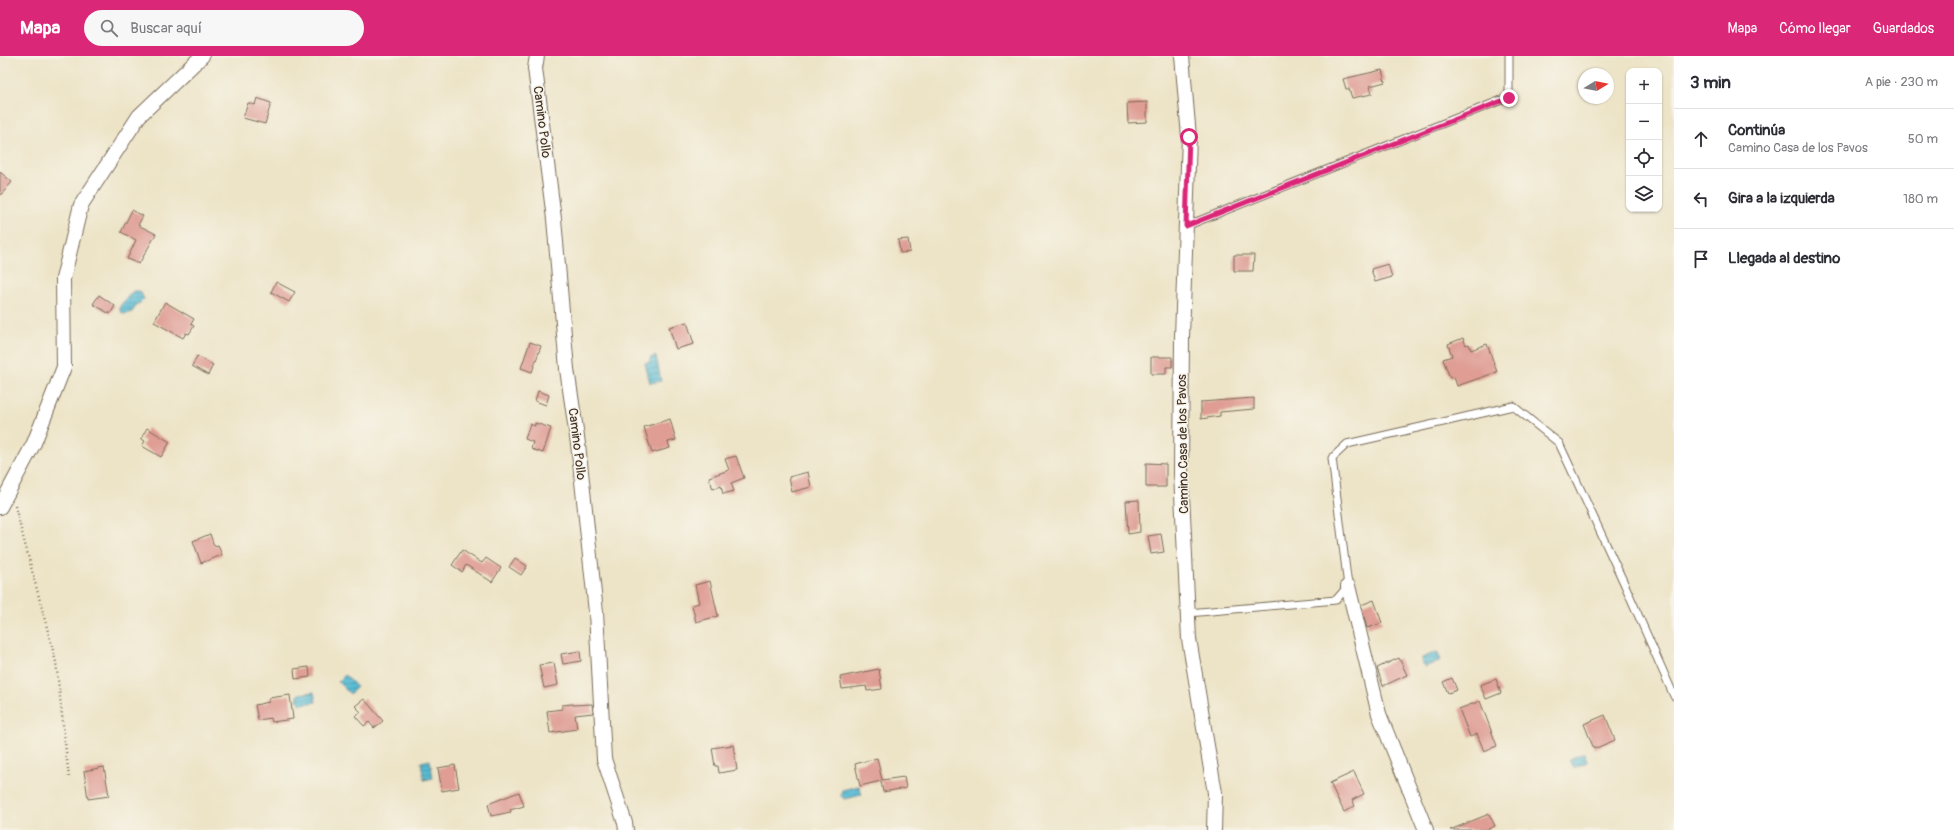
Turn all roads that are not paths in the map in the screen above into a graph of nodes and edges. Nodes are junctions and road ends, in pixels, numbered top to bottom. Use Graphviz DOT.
graph roads {
  1 [pos="202,56"];
  2 [pos="537,56"];
  3 [pos="1182,56"];
  4 [pos="1509,56"];
  5 [pos="1186,226"];
  6 [pos="0,507"];
  7 [pos="1348,586"];
  8 [pos="1188,613"];
  9 [pos="1674,696"];
  10 [pos="626,830"];
  11 [pos="1214,830"];
  12 [pos="1426,830"];
  1 -- 6 [label="street"];
  2 -- 10 [label="street, Camino Pollo"];
  3 -- 5 [label="street, Camino Casa de los Pavos"];
  4 -- 5 [label="lane"];
  5 -- 8 [label="street, Camino Casa de los Pavos"];
  7 -- 8 [label="lane"];
  7 -- 9 [label="lane"];
  7 -- 12 [label="street"];
  8 -- 11 [label="street, Camino Casa de los Pavos"];
}
